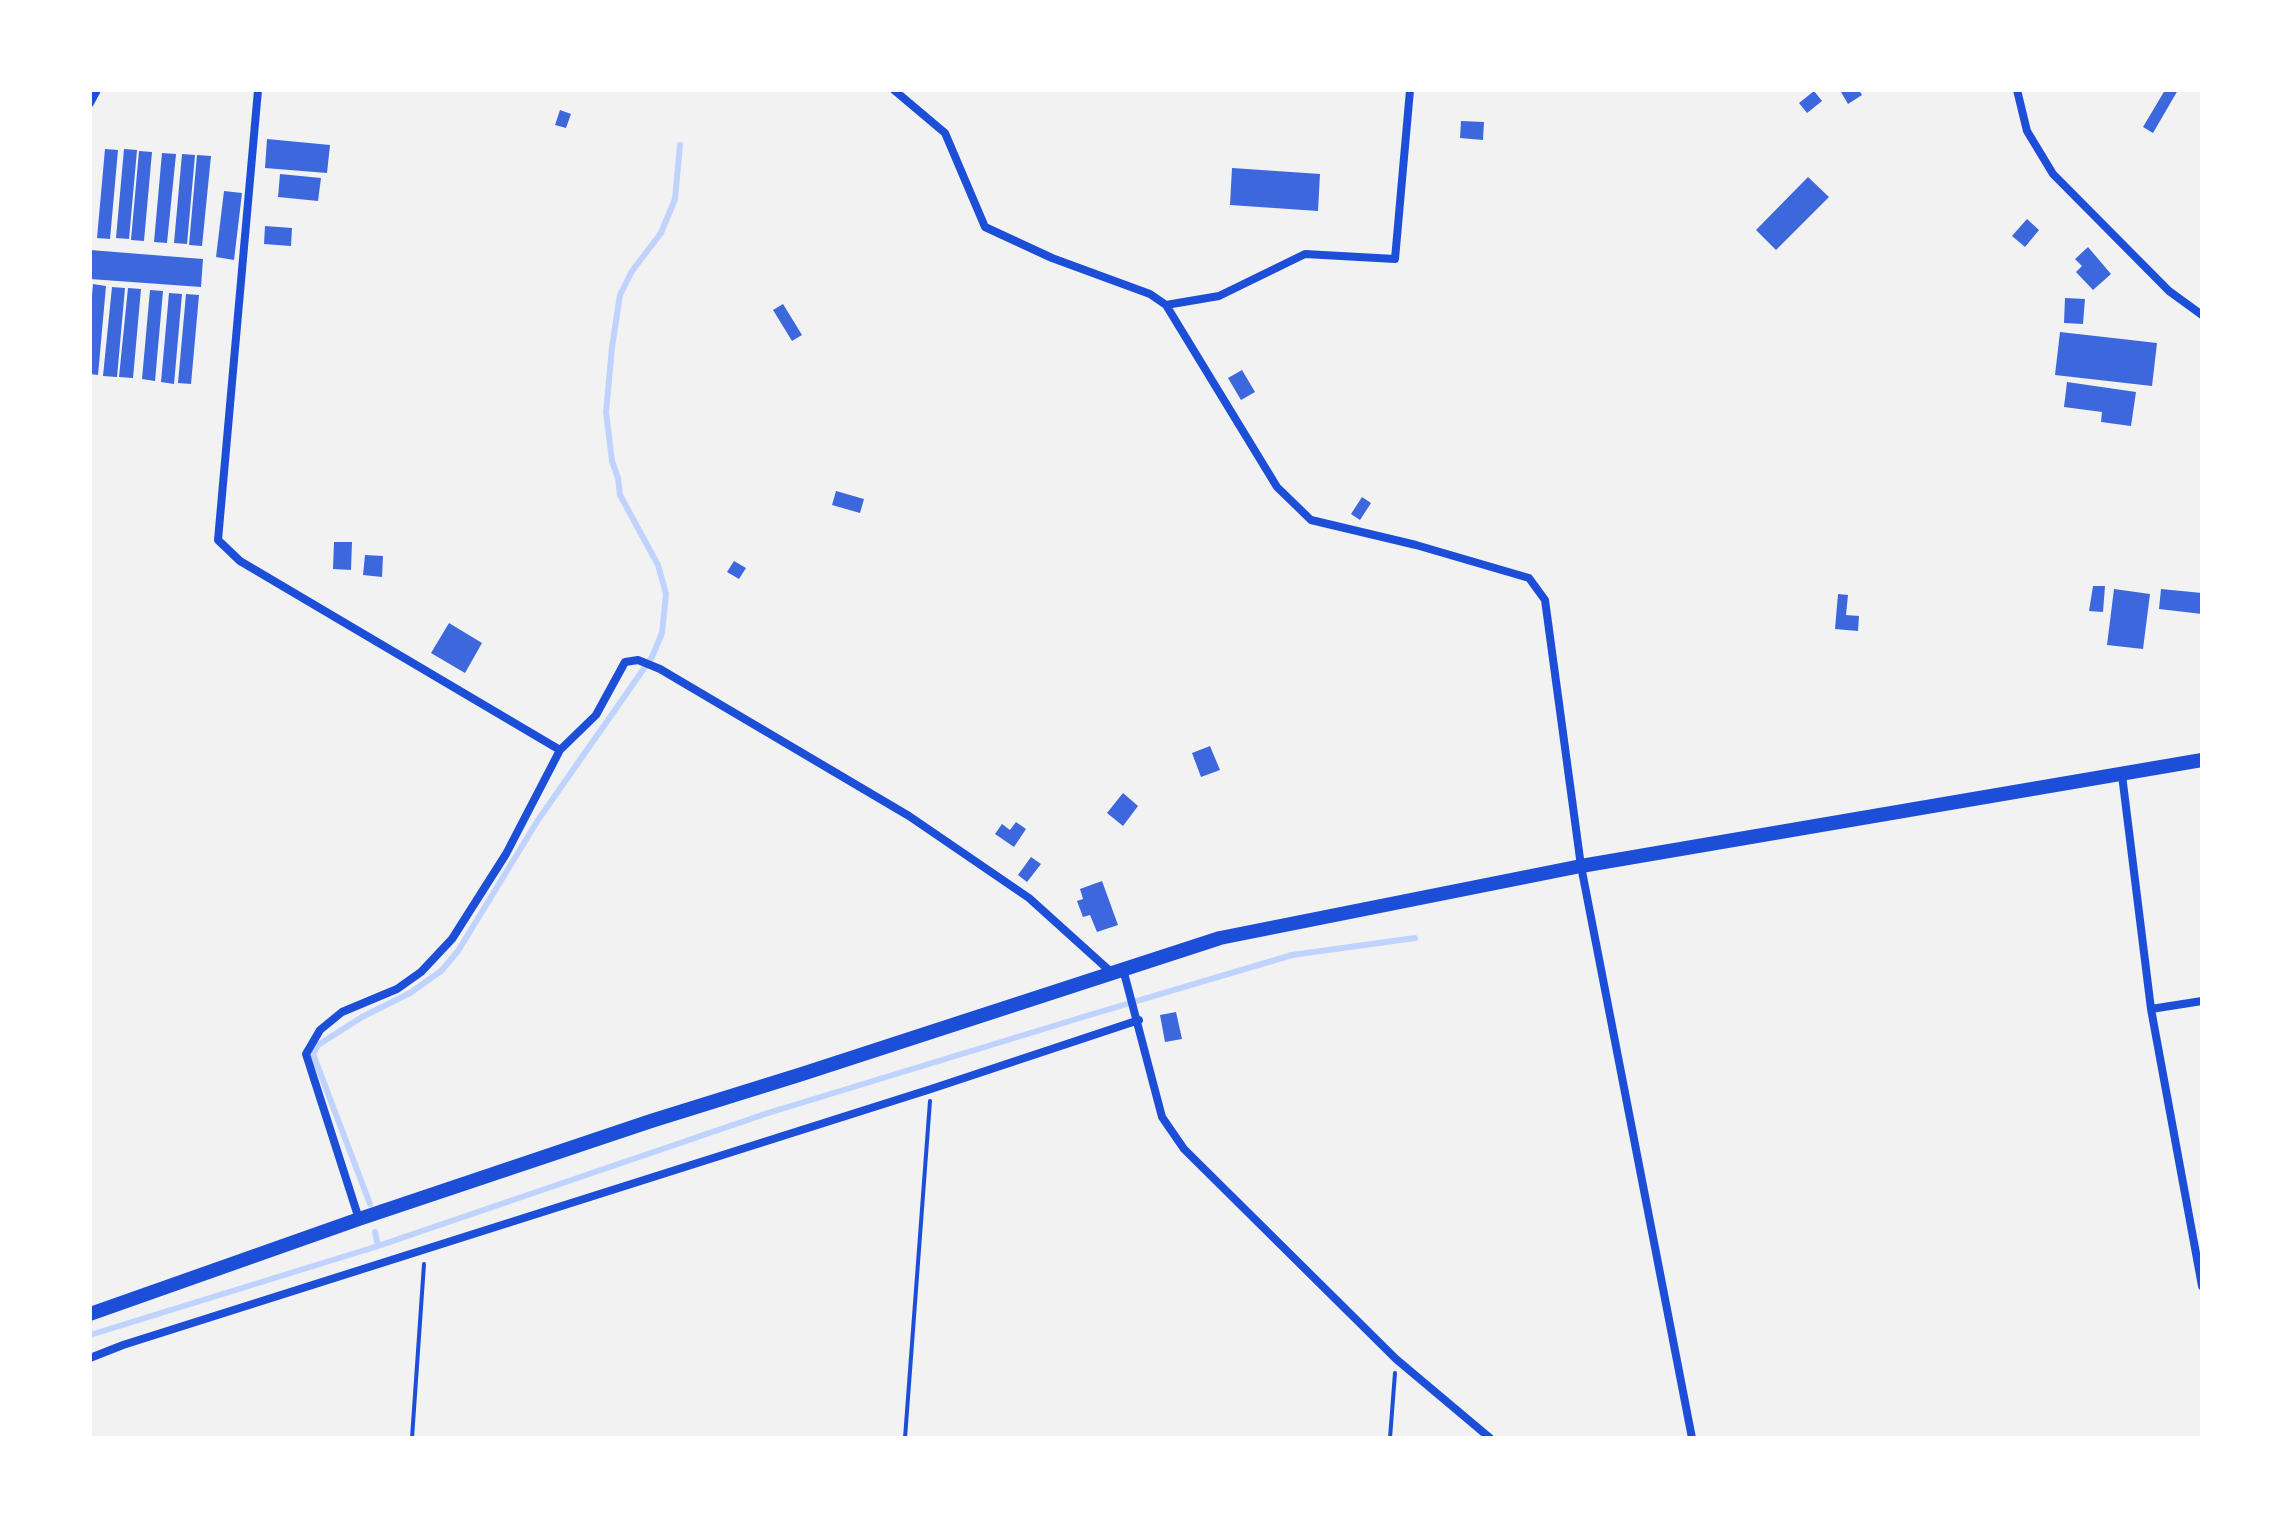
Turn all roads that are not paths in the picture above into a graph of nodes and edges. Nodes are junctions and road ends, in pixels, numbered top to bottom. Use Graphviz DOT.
graph roads {
  1 [pos="97,90"];
  2 [pos="258,90"];
  3 [pos="894,90"];
  4 [pos="1410,90"];
  5 [pos="2017,90"];
  6 [pos="90,103"];
  7 [pos="1166,305"];
  8 [pos="2202,315"];
  9 [pos="560,750"];
  10 [pos="2202,760"];
  11 [pos="2122,775"];
  12 [pos="1581,866"];
  13 [pos="1117,970"];
  14 [pos="2202,1001"];
  15 [pos="2151,1009"];
  16 [pos="1139,1020"];
  17 [pos="359,1219"];
  18 [pos="2202,1286"];
  19 [pos="90,1314"];
  20 [pos="90,1358"];
  21 [pos="1490,1438"];
  22 [pos="1692,1438"];
  1 -- 6 [label="street"];
  2 -- 9 [label="street"];
  3 -- 7 [label="street"];
  4 -- 7 [label="street"];
  5 -- 8 [label="street"];
  7 -- 12 [label="street"];
  9 -- 13 [label="street"];
  9 -- 17 [label="street"];
  10 -- 11 [label="street"];
  11 -- 12 [label="street"];
  11 -- 15 [label="street"];
  12 -- 13 [label="street"];
  12 -- 22 [label="street"];
  13 -- 16 [label="street"];
  13 -- 17 [label="street"];
  14 -- 15 [label="street"];
  15 -- 18 [label="street"];
  16 -- 20 [label="street"];
  16 -- 21 [label="street"];
  17 -- 19 [label="street"];
}
